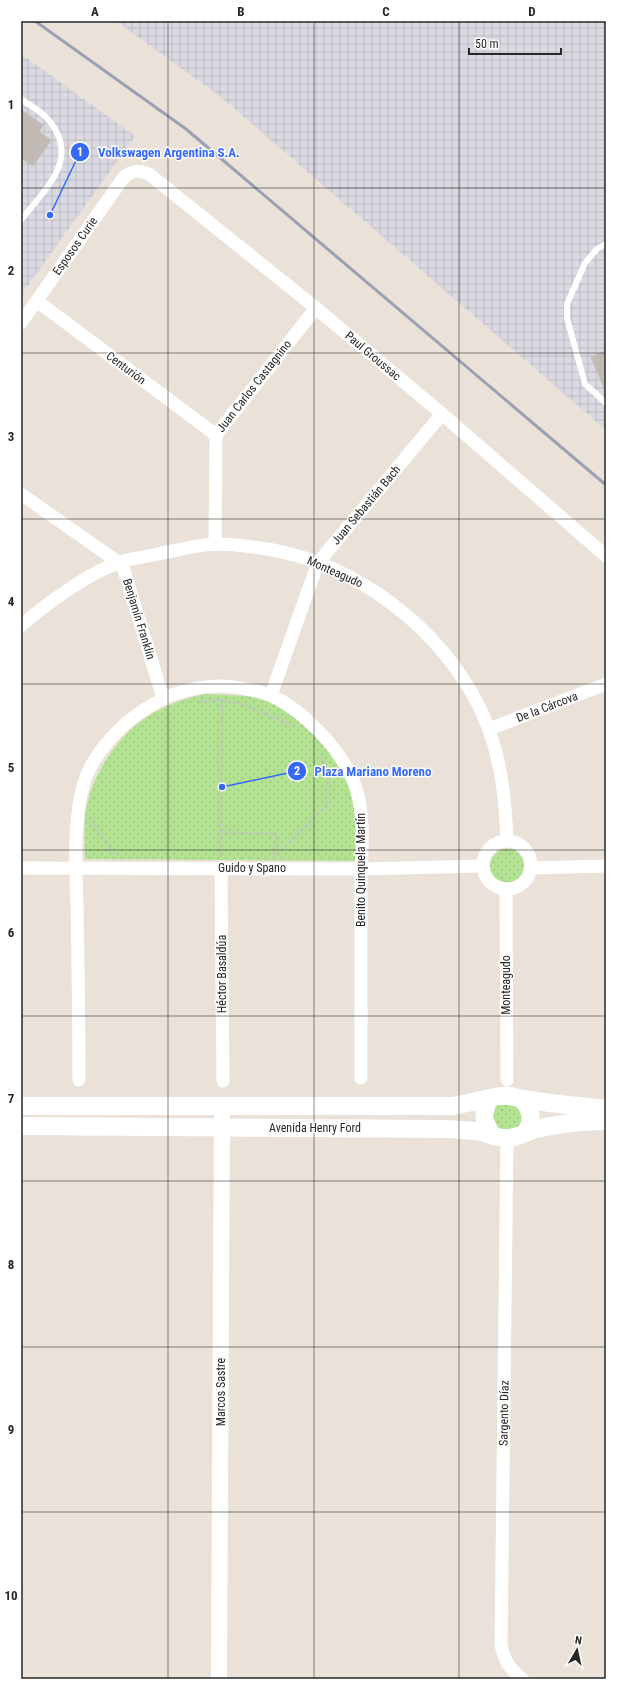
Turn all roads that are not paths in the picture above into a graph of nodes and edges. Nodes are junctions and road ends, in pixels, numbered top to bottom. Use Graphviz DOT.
graph roads {
  1 [pos="21,99"];
  2 [pos="131,171"];
  3 [pos="21,220"];
  4 [pos="606,244"];
  5 [pos="37,301"];
  6 [pos="316,308"];
  7 [pos="21,322"];
  8 [pos="606,403"];
  9 [pos="442,414"];
  10 [pos="216,435"];
  11 [pos="21,494"];
  12 [pos="215,544"];
  13 [pos="606,556"];
  14 [pos="118,562"];
  15 [pos="319,563"];
  16 [pos="21,626"];
  17 [pos="606,684"];
  18 [pos="271,695"];
  19 [pos="163,698"];
  20 [pos="489,729"];
  21 [pos="507,841"];
  22 [pos="482,866"];
  23 [pos="606,866"];
  24 [pos="21,868"];
  25 [pos="76,868"];
  26 [pos="221,868"];
  27 [pos="531,868"];
  28 [pos="361,869"];
  29 [pos="506,889"];
  30 [pos="361,1078"];
  31 [pos="79,1080"];
  32 [pos="507,1080"];
  33 [pos="222,1081"];
  34 [pos="489,1099"];
  35 [pos="522,1099"];
  36 [pos="222,1105"];
  37 [pos="21,1106"];
  38 [pos="606,1109"];
  39 [pos="606,1121"];
  40 [pos="21,1126"];
  41 [pos="222,1128"];
  42 [pos="526,1132"];
  43 [pos="499,1137"];
  44 [pos="219,1679"];
  45 [pos="522,1679"];
  1 -- 3 [label="lane"];
  2 -- 5 [label="street, Esposos Curie"];
  2 -- 6 [label="street, Paul Groussac"];
  4 -- 8 [label="lane"];
  5 -- 7 [label="street, Esposos Curie"];
  5 -- 10 [label="street, Centurión"];
  6 -- 9 [label="street, Paul Groussac"];
  6 -- 10 [label="street, Juan Carlos Castagnino"];
  9 -- 13 [label="street, Paul Groussac"];
  9 -- 15 [label="street, Juan Sebastián Bach"];
  10 -- 12 [label="street, Juan Carlos Castagnino"];
  11 -- 14 [label="street, Benjamín Franklin"];
  12 -- 14 [label="street, Monteagudo"];
  12 -- 15 [label="street, Monteagudo"];
  14 -- 16 [label="street, Monteagudo"];
  14 -- 19 [label="street, Benjamín Franklin"];
  15 -- 18 [label="street, Juan Sebastián Bach"];
  15 -- 20 [label="street, Monteagudo"];
  17 -- 20 [label="street, De la Cárcova"];
  18 -- 19 [label="street, Benito Quinquela Martín"];
  18 -- 28 [label="street, Benito Quinquela Martín"];
  19 -- 25 [label="street, Benito Quinquela Martín"];
  20 -- 21 [label="street, Monteagudo"];
  21 -- 22 [label="street"];
  21 -- 27 [label="street"];
  22 -- 28 [label="street, Guido y Spano"];
  22 -- 29 [label="street"];
  23 -- 27 [label="street"];
  24 -- 25 [label="street, Guido y Spano"];
  25 -- 26 [label="street, Guido y Spano"];
  25 -- 31 [label="street, Benito Quinquela Martín"];
  26 -- 28 [label="street, Guido y Spano"];
  26 -- 33 [label="street, Héctor Basaldúa"];
  27 -- 29 [label="street"];
  28 -- 30 [label="street, Benito Quinquela Martín"];
  29 -- 32 [label="street, Monteagudo"];
  34 -- 35 [label="main road, Avenida Henry Ford"];
  34 -- 36 [label="main road, Avenida Henry Ford"];
  34 -- 43 [label="main road"];
  35 -- 38 [label="main road, Avenida Henry Ford"];
  35 -- 42 [label="main road"];
  36 -- 37 [label="main road, Avenida Henry Ford"];
  36 -- 41 [label="street, Marcos Sastre"];
  39 -- 42 [label="main road, Avenida Henry Ford"];
  40 -- 41 [label="main road, Avenida Henry Ford"];
  41 -- 43 [label="main road, Avenida Henry Ford"];
  41 -- 44 [label="street, Marcos Sastre"];
  42 -- 43 [label="main road, Avenida Henry Ford"];
  43 -- 45 [label="street, Sargento Díaz"];
}
